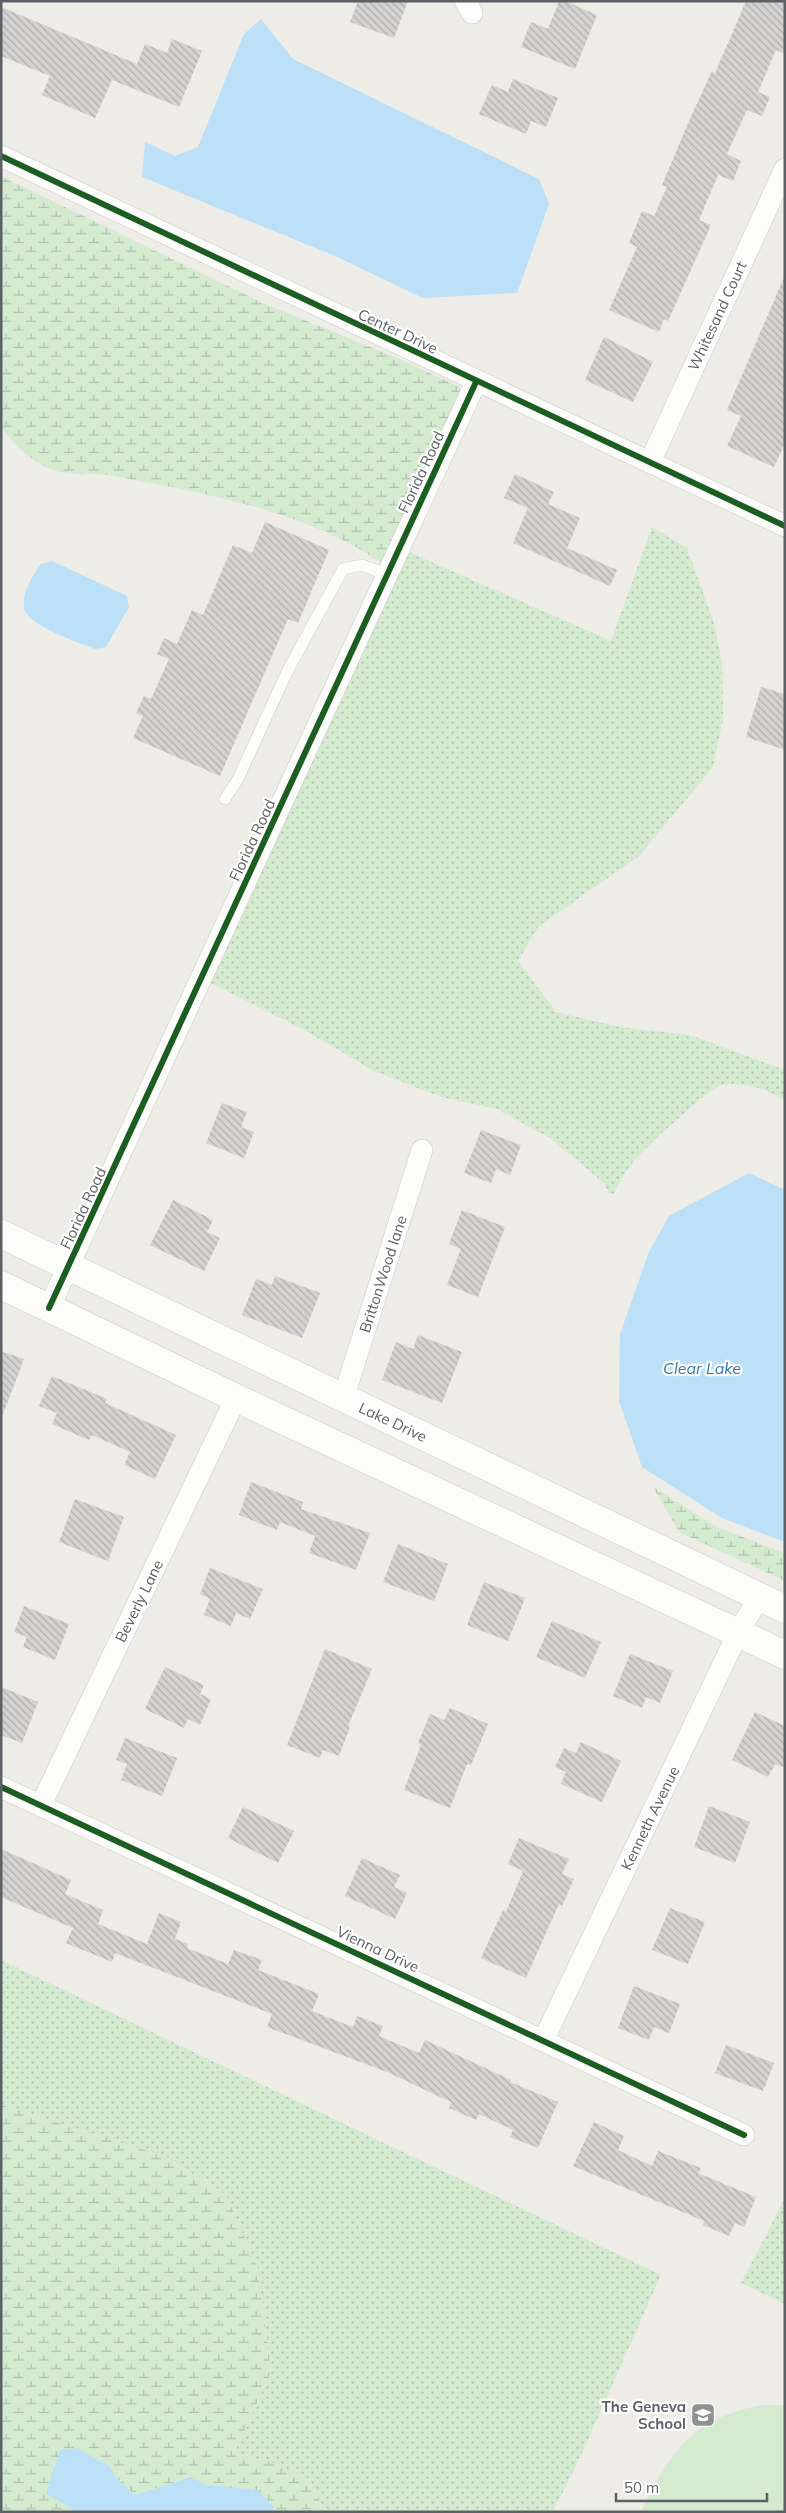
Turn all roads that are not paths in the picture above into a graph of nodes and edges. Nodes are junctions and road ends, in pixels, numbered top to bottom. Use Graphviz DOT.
graph roads {
  1 [pos="1,156"];
  2 [pos="785,169"];
  3 [pos="476,382"];
  4 [pos="650,462"];
  5 [pos="785,526"];
  6 [pos="388,575"];
  7 [pos="225,799"];
  8 [pos="422,1150"];
  9 [pos="1,1234"];
  10 [pos="70,1266"];
  11 [pos="1,1285"];
  12 [pos="49,1308"];
  13 [pos="236,1398"];
  14 [pos="343,1398"];
  15 [pos="759,1597"];
  16 [pos="785,1609"];
  17 [pos="738,1633"];
  18 [pos="785,1655"];
  19 [pos="1,1787"];
  20 [pos="41,1805"];
  21 [pos="543,2040"];
  22 [pos="744,2135"];
  1 -- 3 [label="street, Center Drive"];
  2 -- 4 [label="street, Whitesand Court"];
  3 -- 4 [label="street, Center Drive"];
  3 -- 6 [label="street, Florida Road"];
  4 -- 5 [label="street, Center Drive"];
  6 -- 7 [label="lane"];
  6 -- 10 [label="street, Florida Road"];
  8 -- 14 [label="street, BrittonWood lane"];
  9 -- 10 [label="main road, Lake Drive"];
  10 -- 12 [label="street, Florida Road"];
  10 -- 14 [label="main road, Lake Drive"];
  11 -- 12 [label="main road"];
  12 -- 13 [label="main road"];
  13 -- 17 [label="main road"];
  13 -- 20 [label="street, Beverly Lane"];
  14 -- 15 [label="main road, Lake Drive"];
  15 -- 16 [label="main road, Lake Drive"];
  15 -- 17 [label="street, Kenneth Avenue"];
  17 -- 18 [label="main road"];
  17 -- 21 [label="street, Kenneth Avenue"];
  19 -- 20 [label="street, Vienna Drive"];
  20 -- 21 [label="street, Vienna Drive"];
  21 -- 22 [label="street, Vienna Drive"];
}
